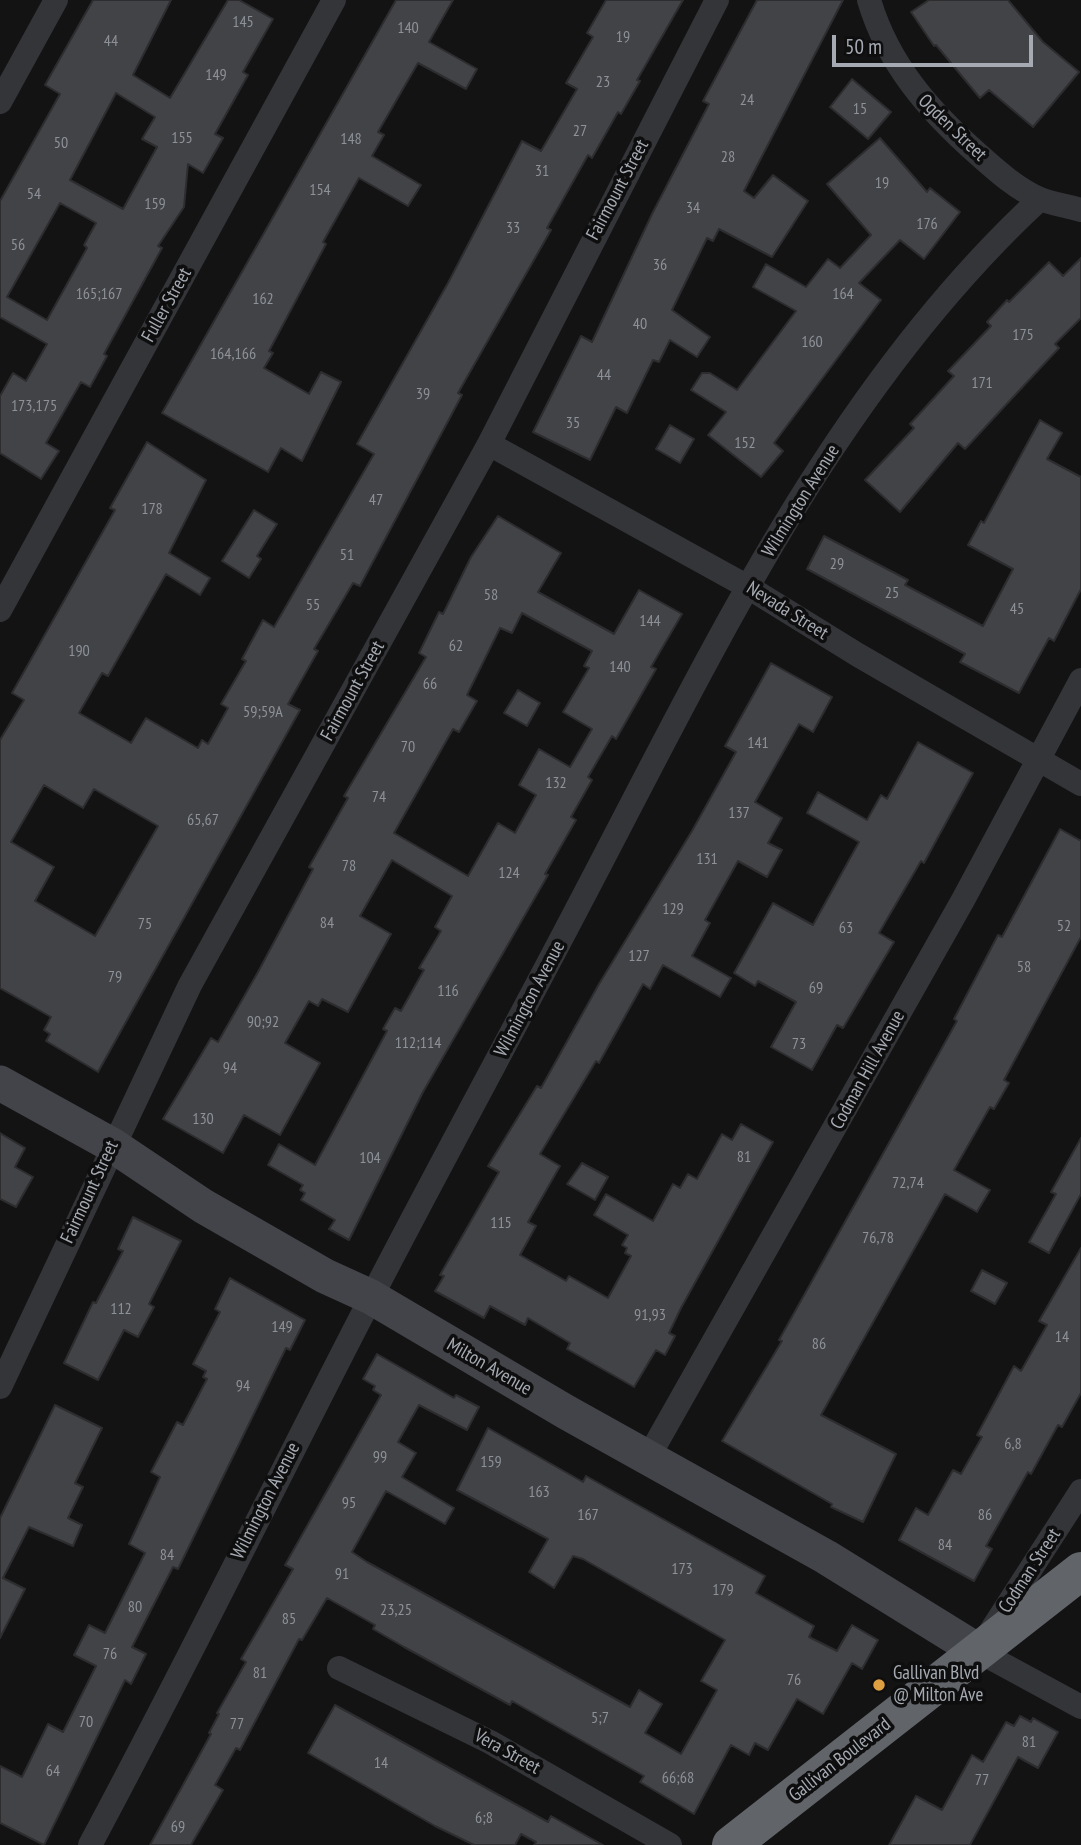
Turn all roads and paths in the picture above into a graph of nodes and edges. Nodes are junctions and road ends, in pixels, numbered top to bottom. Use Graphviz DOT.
graph roads {
  1 [pos="56,0"];
  2 [pos="334,0"];
  3 [pos="717,0"];
  4 [pos="869,0"];
  5 [pos="0,102"];
  6 [pos="1040,199"];
  7 [pos="1081,210"];
  8 [pos="489,444"];
  9 [pos="748,587"];
  10 [pos="0,610"];
  11 [pos="1081,680"];
  12 [pos="1037,760"];
  13 [pos="1081,784"];
  14 [pos="0,1083"];
  15 [pos="112,1146"];
  16 [pos="371,1297"];
  17 [pos="0,1387"];
  18 [pos="649,1456"];
  19 [pos="1081,1491"];
  20 [pos="1081,1571"];
  21 [pos="978,1651"];
  22 [pos="339,1668"];
  23 [pos="1081,1707"];
  24 [pos="90,1845"];
  25 [pos="670,1845"];
  26 [pos="731,1845"];
  1 -- 5 [label="street"];
  2 -- 10 [label="street, Fuller Street"];
  3 -- 8 [label="street, Fairmount Street"];
  4 -- 6 [label="street, Ogden Street"];
  6 -- 7 [label="street, Ogden Street"];
  6 -- 9 [label="street, Wilmington Avenue"];
  8 -- 9 [label="street, Nevada Street"];
  8 -- 15 [label="street, Fairmount Street"];
  9 -- 12 [label="street, Nevada Street"];
  9 -- 16 [label="street, Wilmington Avenue"];
  11 -- 12 [label="street, Codman Hill Avenue"];
  12 -- 13 [label="street, Nevada Street"];
  12 -- 18 [label="street, Codman Hill Avenue"];
  14 -- 15 [label="street, Milton Avenue"];
  15 -- 16 [label="street, Milton Avenue"];
  15 -- 17 [label="street, Fairmount Street"];
  16 -- 18 [label="street, Milton Avenue"];
  16 -- 24 [label="street, Wilmington Avenue"];
  18 -- 21 [label="street, Milton Avenue"];
  19 -- 21 [label="street, Codman Street"];
  20 -- 21 [label="highway, Gallivan Boulevard"];
  21 -- 23 [label="street"];
  21 -- 26 [label="highway, Gallivan Boulevard"];
  22 -- 25 [label="street, Vera Street"];
}
